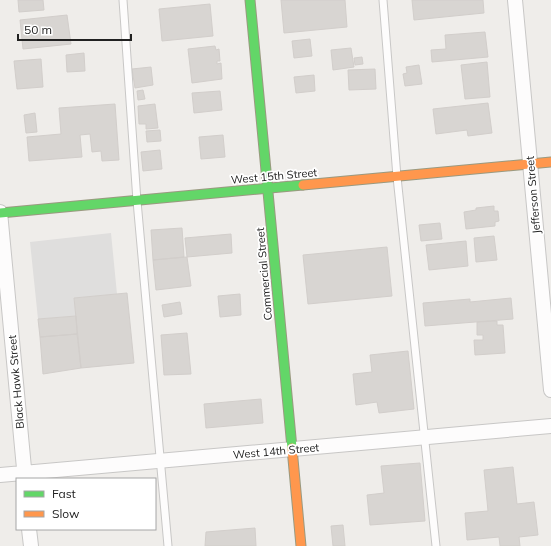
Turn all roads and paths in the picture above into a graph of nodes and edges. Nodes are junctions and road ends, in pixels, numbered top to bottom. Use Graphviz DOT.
graph roads {
  1 [pos="124,0"];
  2 [pos="250,0"];
  3 [pos="383,0"];
  4 [pos="515,0"];
  5 [pos="551,162"];
  6 [pos="530,164"];
  7 [pos="397,177"];
  8 [pos="268,189"];
  9 [pos="137,201"];
  10 [pos="0,213"];
  11 [pos="551,390"];
  12 [pos="551,426"];
  13 [pos="425,438"];
  14 [pos="292,450"];
  15 [pos="161,461"];
  16 [pos="0,475"];
  17 [pos="24,476"];
  18 [pos="29,530"];
  19 [pos="31,546"];
  20 [pos="168,546"];
  21 [pos="300,546"];
  22 [pos="436,546"];
  1 -- 9 [label="lane"];
  2 -- 8 [label="street, Commercial Street"];
  3 -- 7 [label="lane"];
  4 -- 6 [label="street, Jefferson Street"];
  5 -- 6 [label="street, West 15th Street"];
  6 -- 7 [label="street, West 15th Street"];
  6 -- 11 [label="street, Jefferson Street"];
  7 -- 8 [label="street, West 15th Street"];
  7 -- 13 [label="lane"];
  8 -- 9 [label="street, West 15th Street"];
  8 -- 14 [label="street, Commercial Street"];
  9 -- 10 [label="street, West 15th Street"];
  9 -- 15 [label="lane"];
  10 -- 17 [label="street, Black Hawk Street"];
  12 -- 13 [label="street, West 14th Street"];
  13 -- 14 [label="street, West 14th Street"];
  13 -- 22 [label="lane"];
  14 -- 15 [label="street, West 14th Street"];
  14 -- 21 [label="street, Commercial Street"];
  15 -- 17 [label="street, West 14th Street"];
  15 -- 20 [label="lane"];
  16 -- 17 [label="street, West 14th Street"];
  18 -- 19 [label="street"];
}
